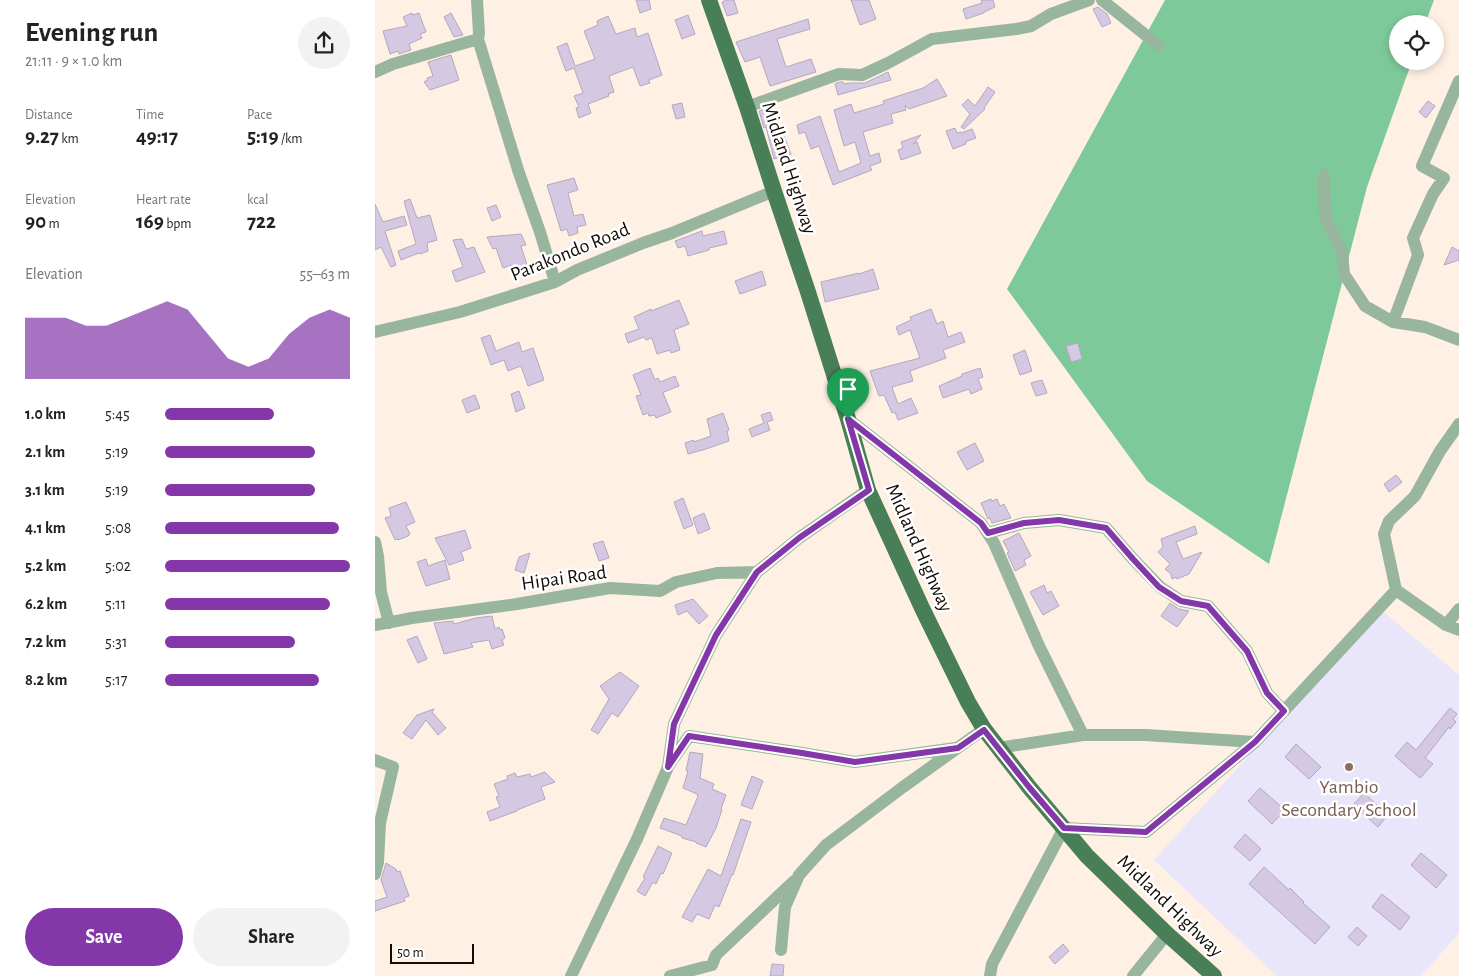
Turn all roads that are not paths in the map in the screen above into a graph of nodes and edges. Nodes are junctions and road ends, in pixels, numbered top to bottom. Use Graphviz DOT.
graph roads {
  1 [pos="477,0"];
  2 [pos="709,0"];
  3 [pos="1089,0"];
  4 [pos="1102,0"];
  5 [pos="479,39"];
  6 [pos="1157,45"];
  7 [pos="375,72"];
  8 [pos="1459,81"];
  9 [pos="747,107"];
  10 [pos="1324,175"];
  11 [pos="773,191"];
  12 [pos="555,282"];
  13 [pos="1393,322"];
  14 [pos="375,332"];
  15 [pos="1459,340"];
  16 [pos="848,419"];
  17 [pos="1459,424"];
  18 [pos="869,490"];
  19 [pos="988,533"];
  20 [pos="375,542"];
  21 [pos="757,572"];
  22 [pos="1396,590"];
  23 [pos="1459,609"];
  24 [pos="389,622"];
  25 [pos="375,625"];
  26 [pos="1446,625"];
  27 [pos="1459,630"];
  28 [pos="1284,711"];
  29 [pos="984,730"];
  30 [pos="1083,735"];
  31 [pos="1255,742"];
  32 [pos="958,748"];
  33 [pos="998,748"];
  34 [pos="375,760"];
  35 [pos="668,767"];
  36 [pos="1064,828"];
  37 [pos="375,874"];
  38 [pos="799,876"];
  39 [pos="1167,934"];
  40 [pos="781,950"];
  41 [pos="571,976"];
  42 [pos="670,976"];
  43 [pos="990,976"];
  44 [pos="1133,976"];
  45 [pos="1213,976"];
  1 -- 5 [label="street"];
  2 -- 9 [label="main road, Midland Highway"];
  3 -- 9 [label="street"];
  4 -- 6 [label="street"];
  5 -- 7 [label="street"];
  5 -- 12 [label="street"];
  8 -- 13 [label="street"];
  9 -- 11 [label="main road, Midland Highway"];
  10 -- 13 [label="street"];
  11 -- 12 [label="street, Parakondo Road"];
  11 -- 16 [label="main road, Midland Highway"];
  12 -- 14 [label="street, Parakondo Road"];
  13 -- 15 [label="street"];
  16 -- 18 [label="main road, Midland Highway"];
  16 -- 19 [label="street"];
  17 -- 22 [label="street"];
  18 -- 21 [label="street"];
  18 -- 29 [label="main road, Midland Highway"];
  19 -- 28 [label="street"];
  19 -- 30 [label="street"];
  20 -- 24 [label="street"];
  21 -- 24 [label="street, Hipai Road"];
  21 -- 35 [label="street"];
  22 -- 26 [label="street"];
  22 -- 28 [label="street"];
  23 -- 26 [label="street"];
  24 -- 25 [label="street, Hipai Road"];
  26 -- 27 [label="street"];
  28 -- 31 [label="street"];
  29 -- 32 [label="street"];
  29 -- 33 [label="main road, Midland Highway"];
  30 -- 31 [label="street"];
  30 -- 33 [label="street"];
  31 -- 36 [label="street"];
  32 -- 35 [label="street"];
  32 -- 38 [label="street"];
  33 -- 36 [label="main road, Midland Highway"];
  34 -- 37 [label="street"];
  35 -- 41 [label="street"];
  36 -- 39 [label="main road, Midland Highway"];
  36 -- 43 [label="street"];
  38 -- 40 [label="street"];
  38 -- 42 [label="street"];
  39 -- 44 [label="street"];
  39 -- 45 [label="main road, Midland Highway"];
}
